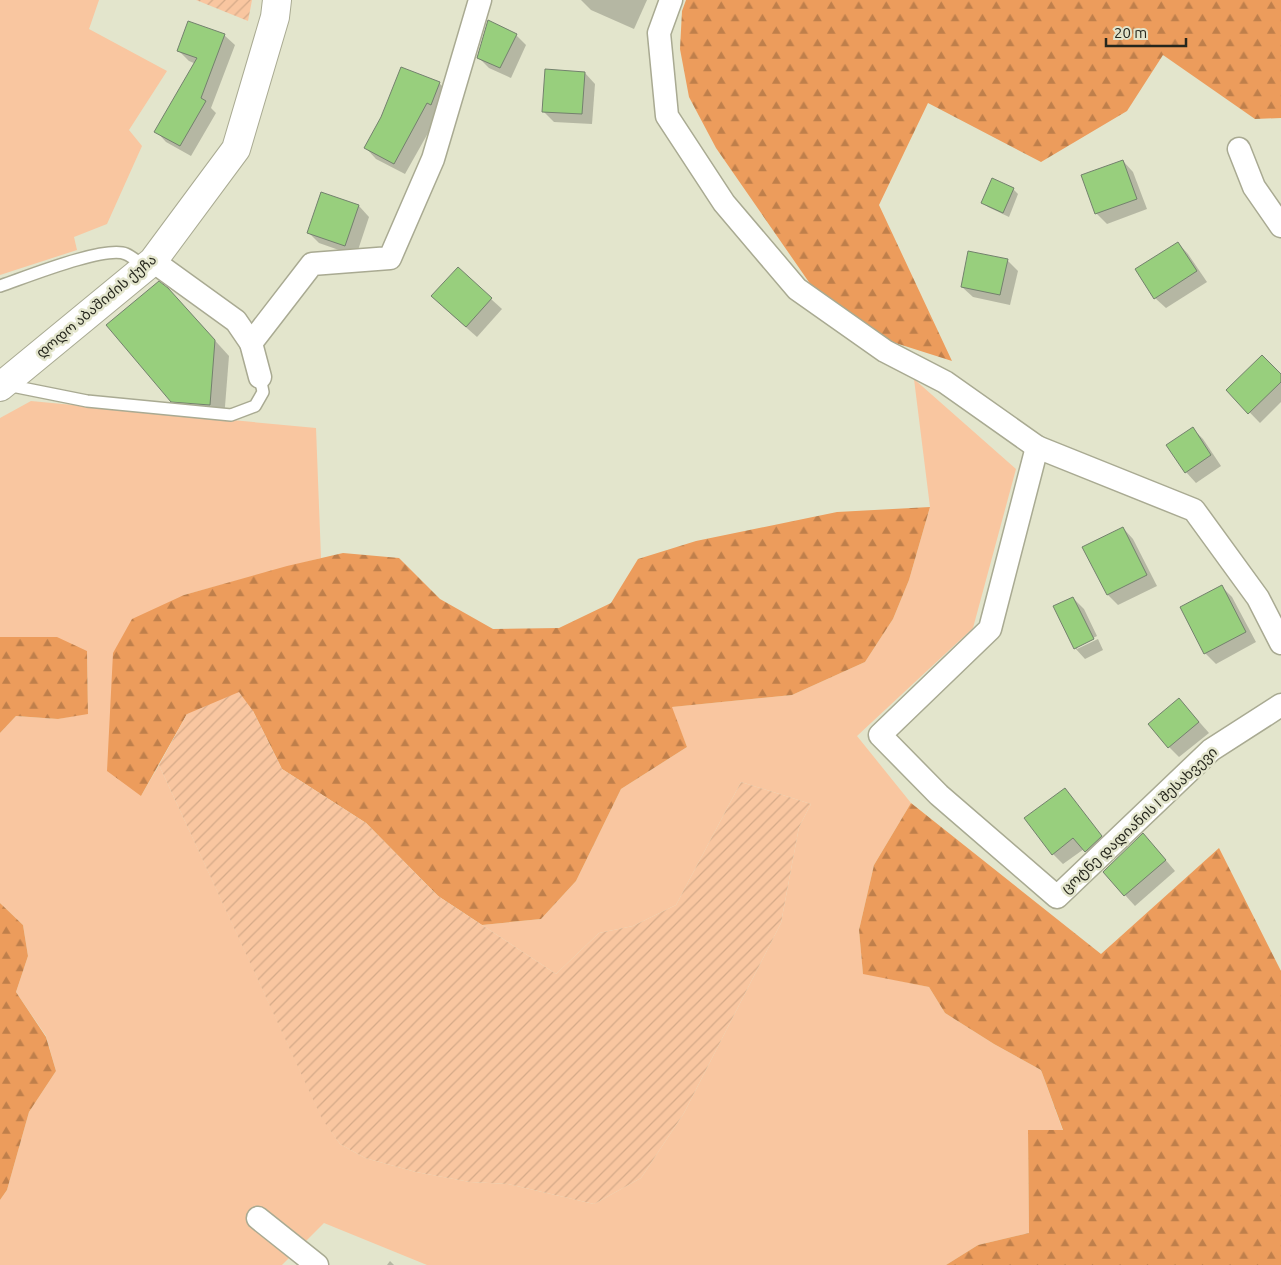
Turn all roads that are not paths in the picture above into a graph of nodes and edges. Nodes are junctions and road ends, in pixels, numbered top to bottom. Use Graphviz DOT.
graph roads {
  1 [pos="277,0"];
  2 [pos="480,0"];
  3 [pos="671,0"];
  4 [pos="1239,149"];
  5 [pos="1281,226"];
  6 [pos="149,264"];
  7 [pos="0,286"];
  8 [pos="251,344"];
  9 [pos="260,377"];
  10 [pos="1,386"];
  11 [pos="1037,447"];
  12 [pos="1281,643"];
  13 [pos="1281,705"];
  14 [pos="258,1218"];
  15 [pos="317,1265"];
  1 -- 6 [label="street, დოდო აბაშიძის ქუჩა"];
  2 -- 8 [label="street"];
  3 -- 11 [label="street"];
  4 -- 5 [label="street"];
  6 -- 7 [label="lane"];
  6 -- 8 [label="street"];
  6 -- 10 [label="street, დოდო აბაშიძის ქუჩა"];
  8 -- 9 [label="street"];
  9 -- 10 [label="lane"];
  11 -- 12 [label="street"];
  11 -- 13 [label="street, ცოტნე დადიანის I შესახვევი"];
  14 -- 15 [label="street"];
}
